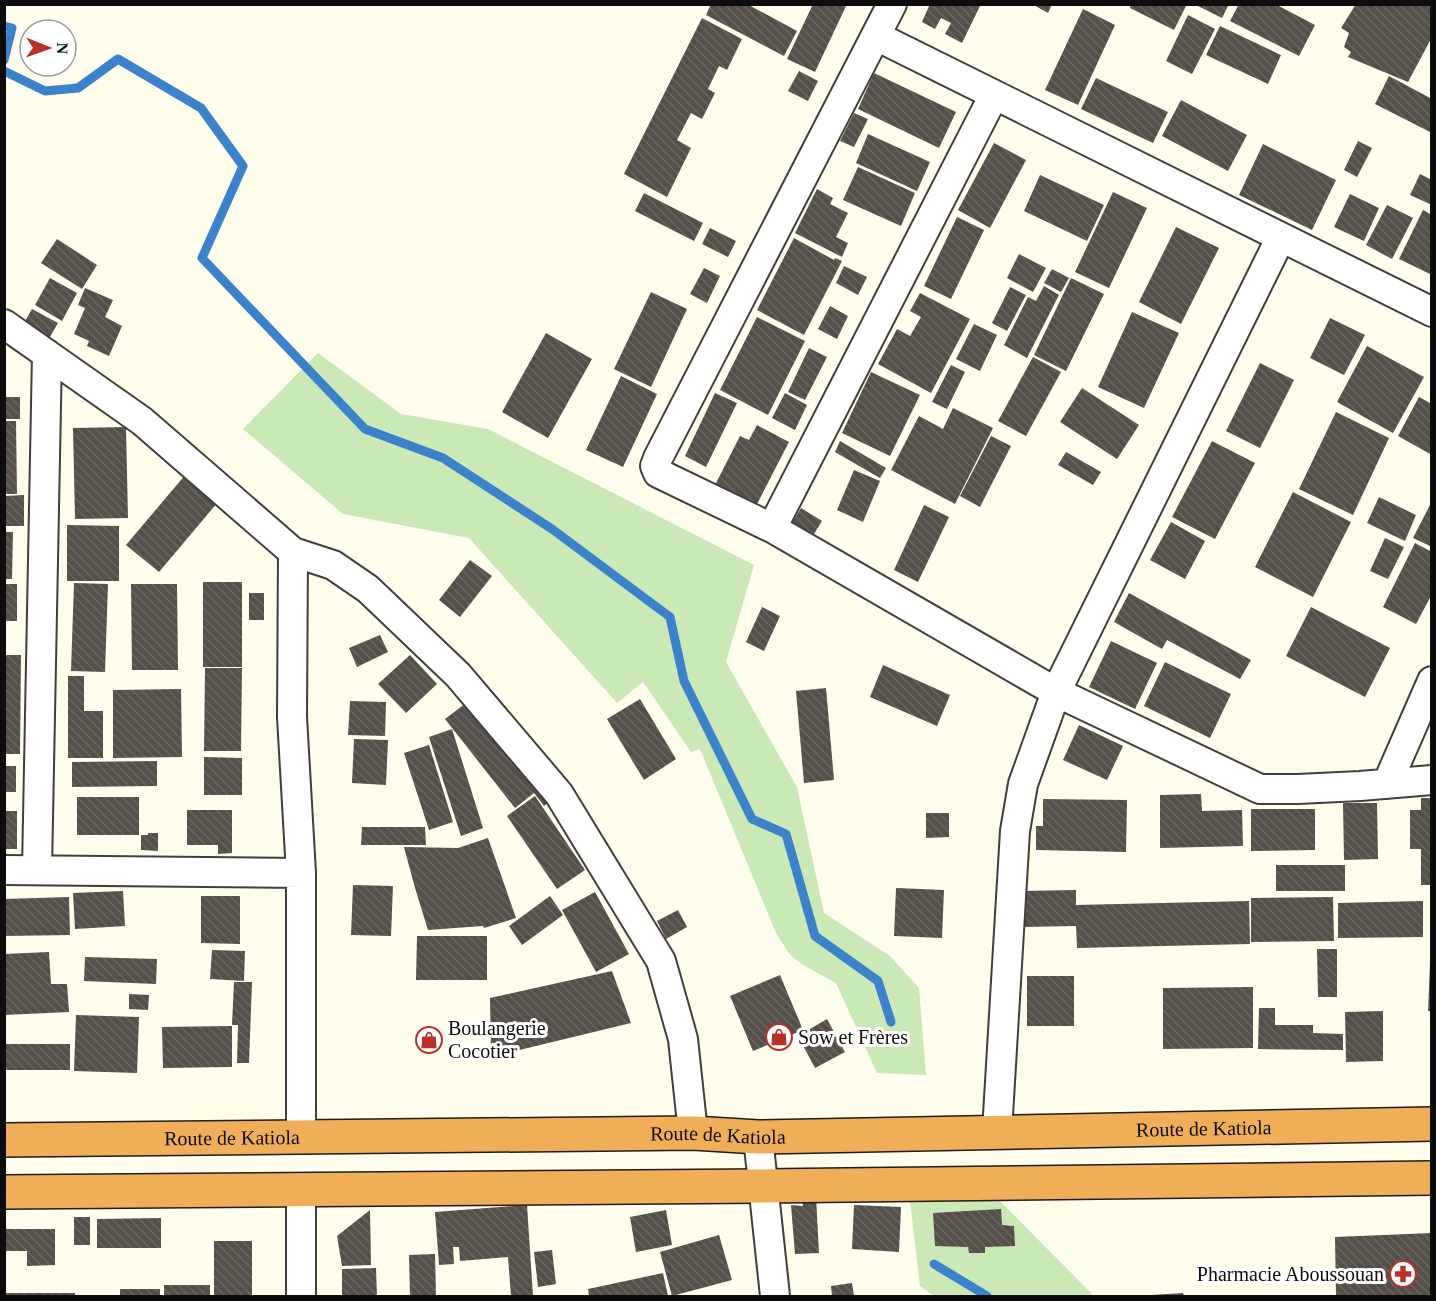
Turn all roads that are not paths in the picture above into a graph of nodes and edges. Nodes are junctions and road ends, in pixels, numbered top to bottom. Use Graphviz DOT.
graph roads {
  1 [pos="892,4"];
  2 [pos="876,36"];
  3 [pos="994,94"];
  4 [pos="1281,237"];
  5 [pos="1431,312"];
  6 [pos="4,324"];
  7 [pos="47,354"];
  8 [pos="772,528"];
  9 [pos="293,552"];
  10 [pos="1431,681"];
  11 [pos="1056,692"];
  12 [pos="1431,780"];
  13 [pos="1387,784"];
  14 [pos="4,870"];
  15 [pos="37,870"];
  16 [pos="301,873"];
  17 [pos="1431,1124"];
  18 [pos="997,1132"];
  19 [pos="693,1133"];
  20 [pos="301,1137"];
  21 [pos="758,1137"];
  22 [pos="4,1140"];
  23 [pos="1431,1178"];
  24 [pos="763,1186"];
  25 [pos="301,1190"];
  26 [pos="4,1192"];
  27 [pos="301,1296"];
  28 [pos="775,1296"];
  1 -- 2 [label="street"];
  2 -- 3 [label="street"];
  2 -- 8 [label="street"];
  3 -- 4 [label="street"];
  3 -- 8 [label="street"];
  4 -- 5 [label="street"];
  4 -- 11 [label="street"];
  6 -- 7 [label="street"];
  7 -- 9 [label="street"];
  7 -- 15 [label="street"];
  8 -- 11 [label="street"];
  9 -- 16 [label="street"];
  9 -- 19 [label="street"];
  10 -- 13 [label="street"];
  11 -- 13 [label="street"];
  11 -- 18 [label="street"];
  12 -- 13 [label="street"];
  14 -- 15 [label="street"];
  15 -- 16 [label="street"];
  16 -- 20 [label="street"];
  17 -- 18 [label="highway, Route de Katiola"];
  18 -- 21 [label="highway, Route de Katiola"];
  19 -- 20 [label="highway, Route de Katiola"];
  19 -- 21 [label="highway, Route de Katiola"];
  20 -- 22 [label="highway, Route de Katiola"];
  21 -- 24 [label="street"];
  23 -- 24 [label="highway"];
  24 -- 25 [label="highway"];
  24 -- 28 [label="street"];
  25 -- 26 [label="highway"];
  25 -- 27 [label="street"];
}
